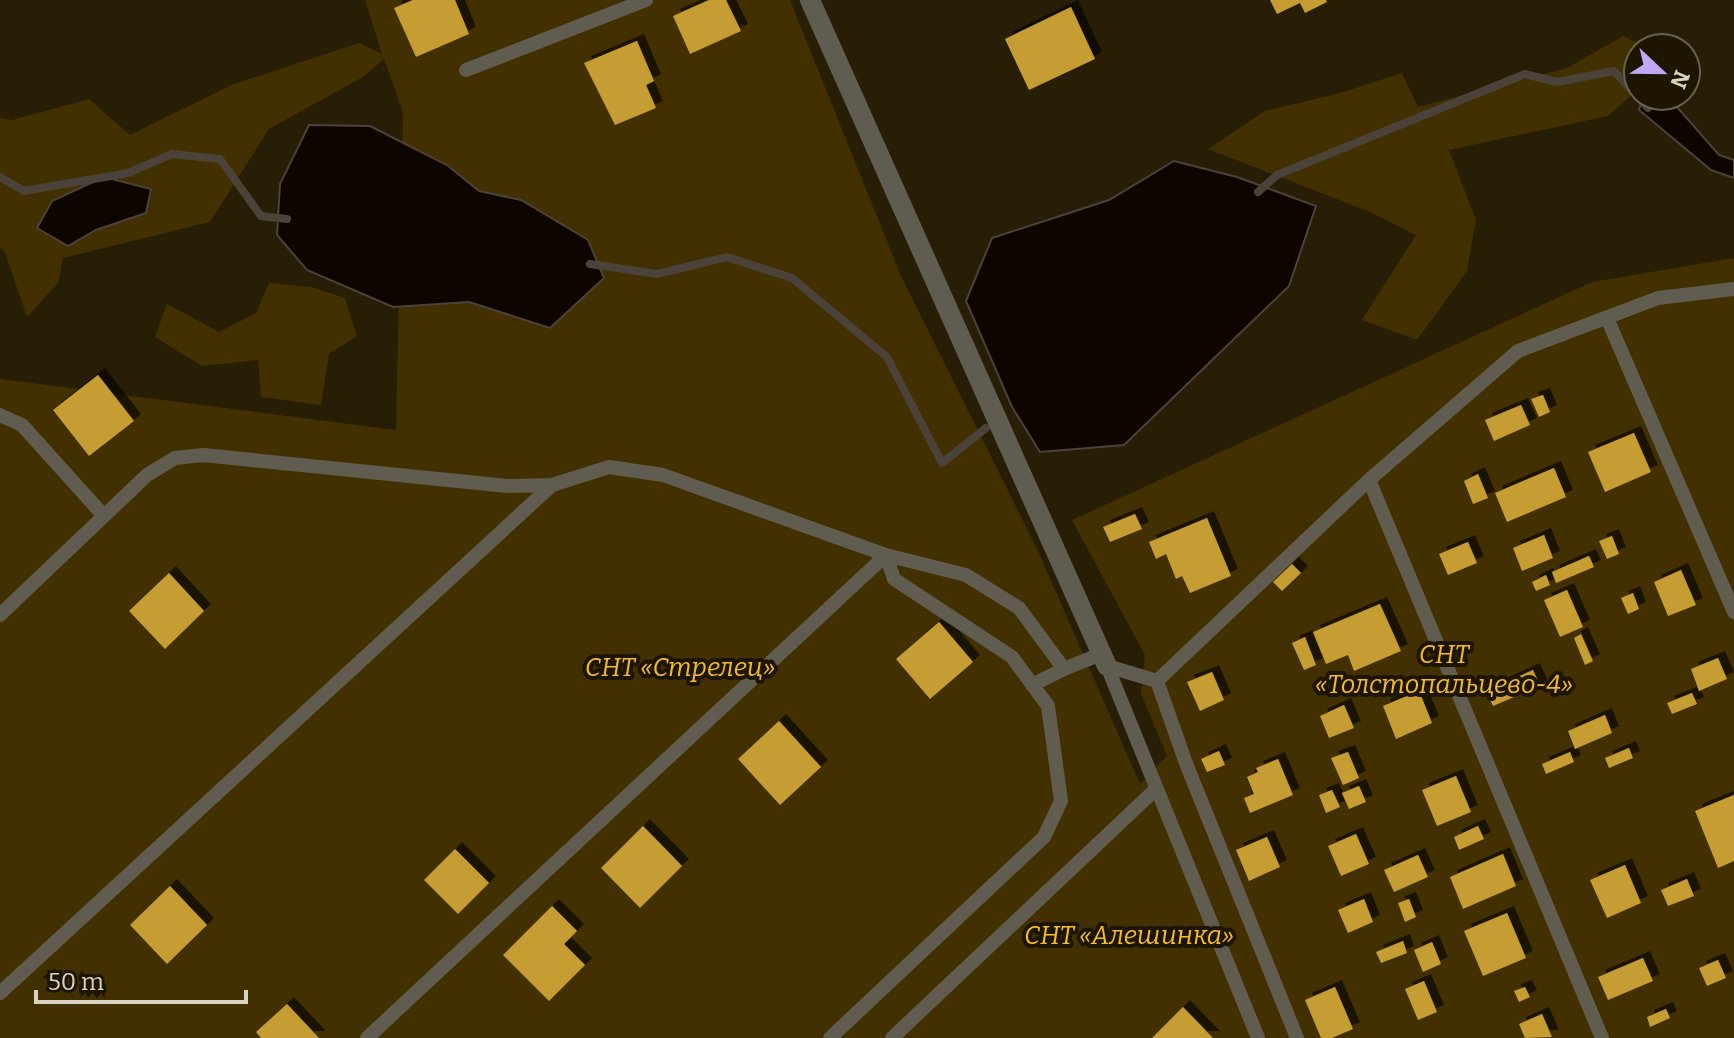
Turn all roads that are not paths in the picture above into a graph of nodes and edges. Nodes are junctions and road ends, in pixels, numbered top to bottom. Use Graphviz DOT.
graph roads {
  1 [pos="646,0"];
  2 [pos="810,0"];
  3 [pos="466,70"];
  4 [pos="1734,289"];
  5 [pos="1607,318"];
  6 [pos="0,415"];
  7 [pos="1369,480"];
  8 [pos="552,485"];
  9 [pos="104,516"];
  10 [pos="886,555"];
  11 [pos="1734,612"];
  12 [pos="0,615"];
  13 [pos="1104,660"];
  14 [pos="1064,669"];
  15 [pos="1157,681"];
  16 [pos="1032,685"];
  17 [pos="1157,788"];
  18 [pos="0,993"];
  19 [pos="367,1038"];
  20 [pos="830,1038"];
  21 [pos="892,1038"];
  22 [pos="1258,1038"];
  23 [pos="1297,1038"];
  24 [pos="1602,1038"];
  1 -- 3 [label="lane"];
  2 -- 13 [label="street"];
  4 -- 5 [label="lane"];
  5 -- 7 [label="lane"];
  5 -- 11 [label="lane"];
  6 -- 9 [label="lane"];
  7 -- 15 [label="lane"];
  7 -- 24 [label="lane"];
  8 -- 9 [label="lane"];
  8 -- 10 [label="lane"];
  8 -- 18 [label="lane"];
  9 -- 12 [label="lane"];
  10 -- 14 [label="lane"];
  10 -- 16 [label="lane"];
  10 -- 19 [label="lane"];
  13 -- 14 [label="lane"];
  13 -- 15 [label="lane"];
  13 -- 17 [label="lane"];
  14 -- 16 [label="lane"];
  15 -- 23 [label="lane"];
  16 -- 20 [label="lane"];
  17 -- 21 [label="lane"];
  17 -- 22 [label="lane"];
}
